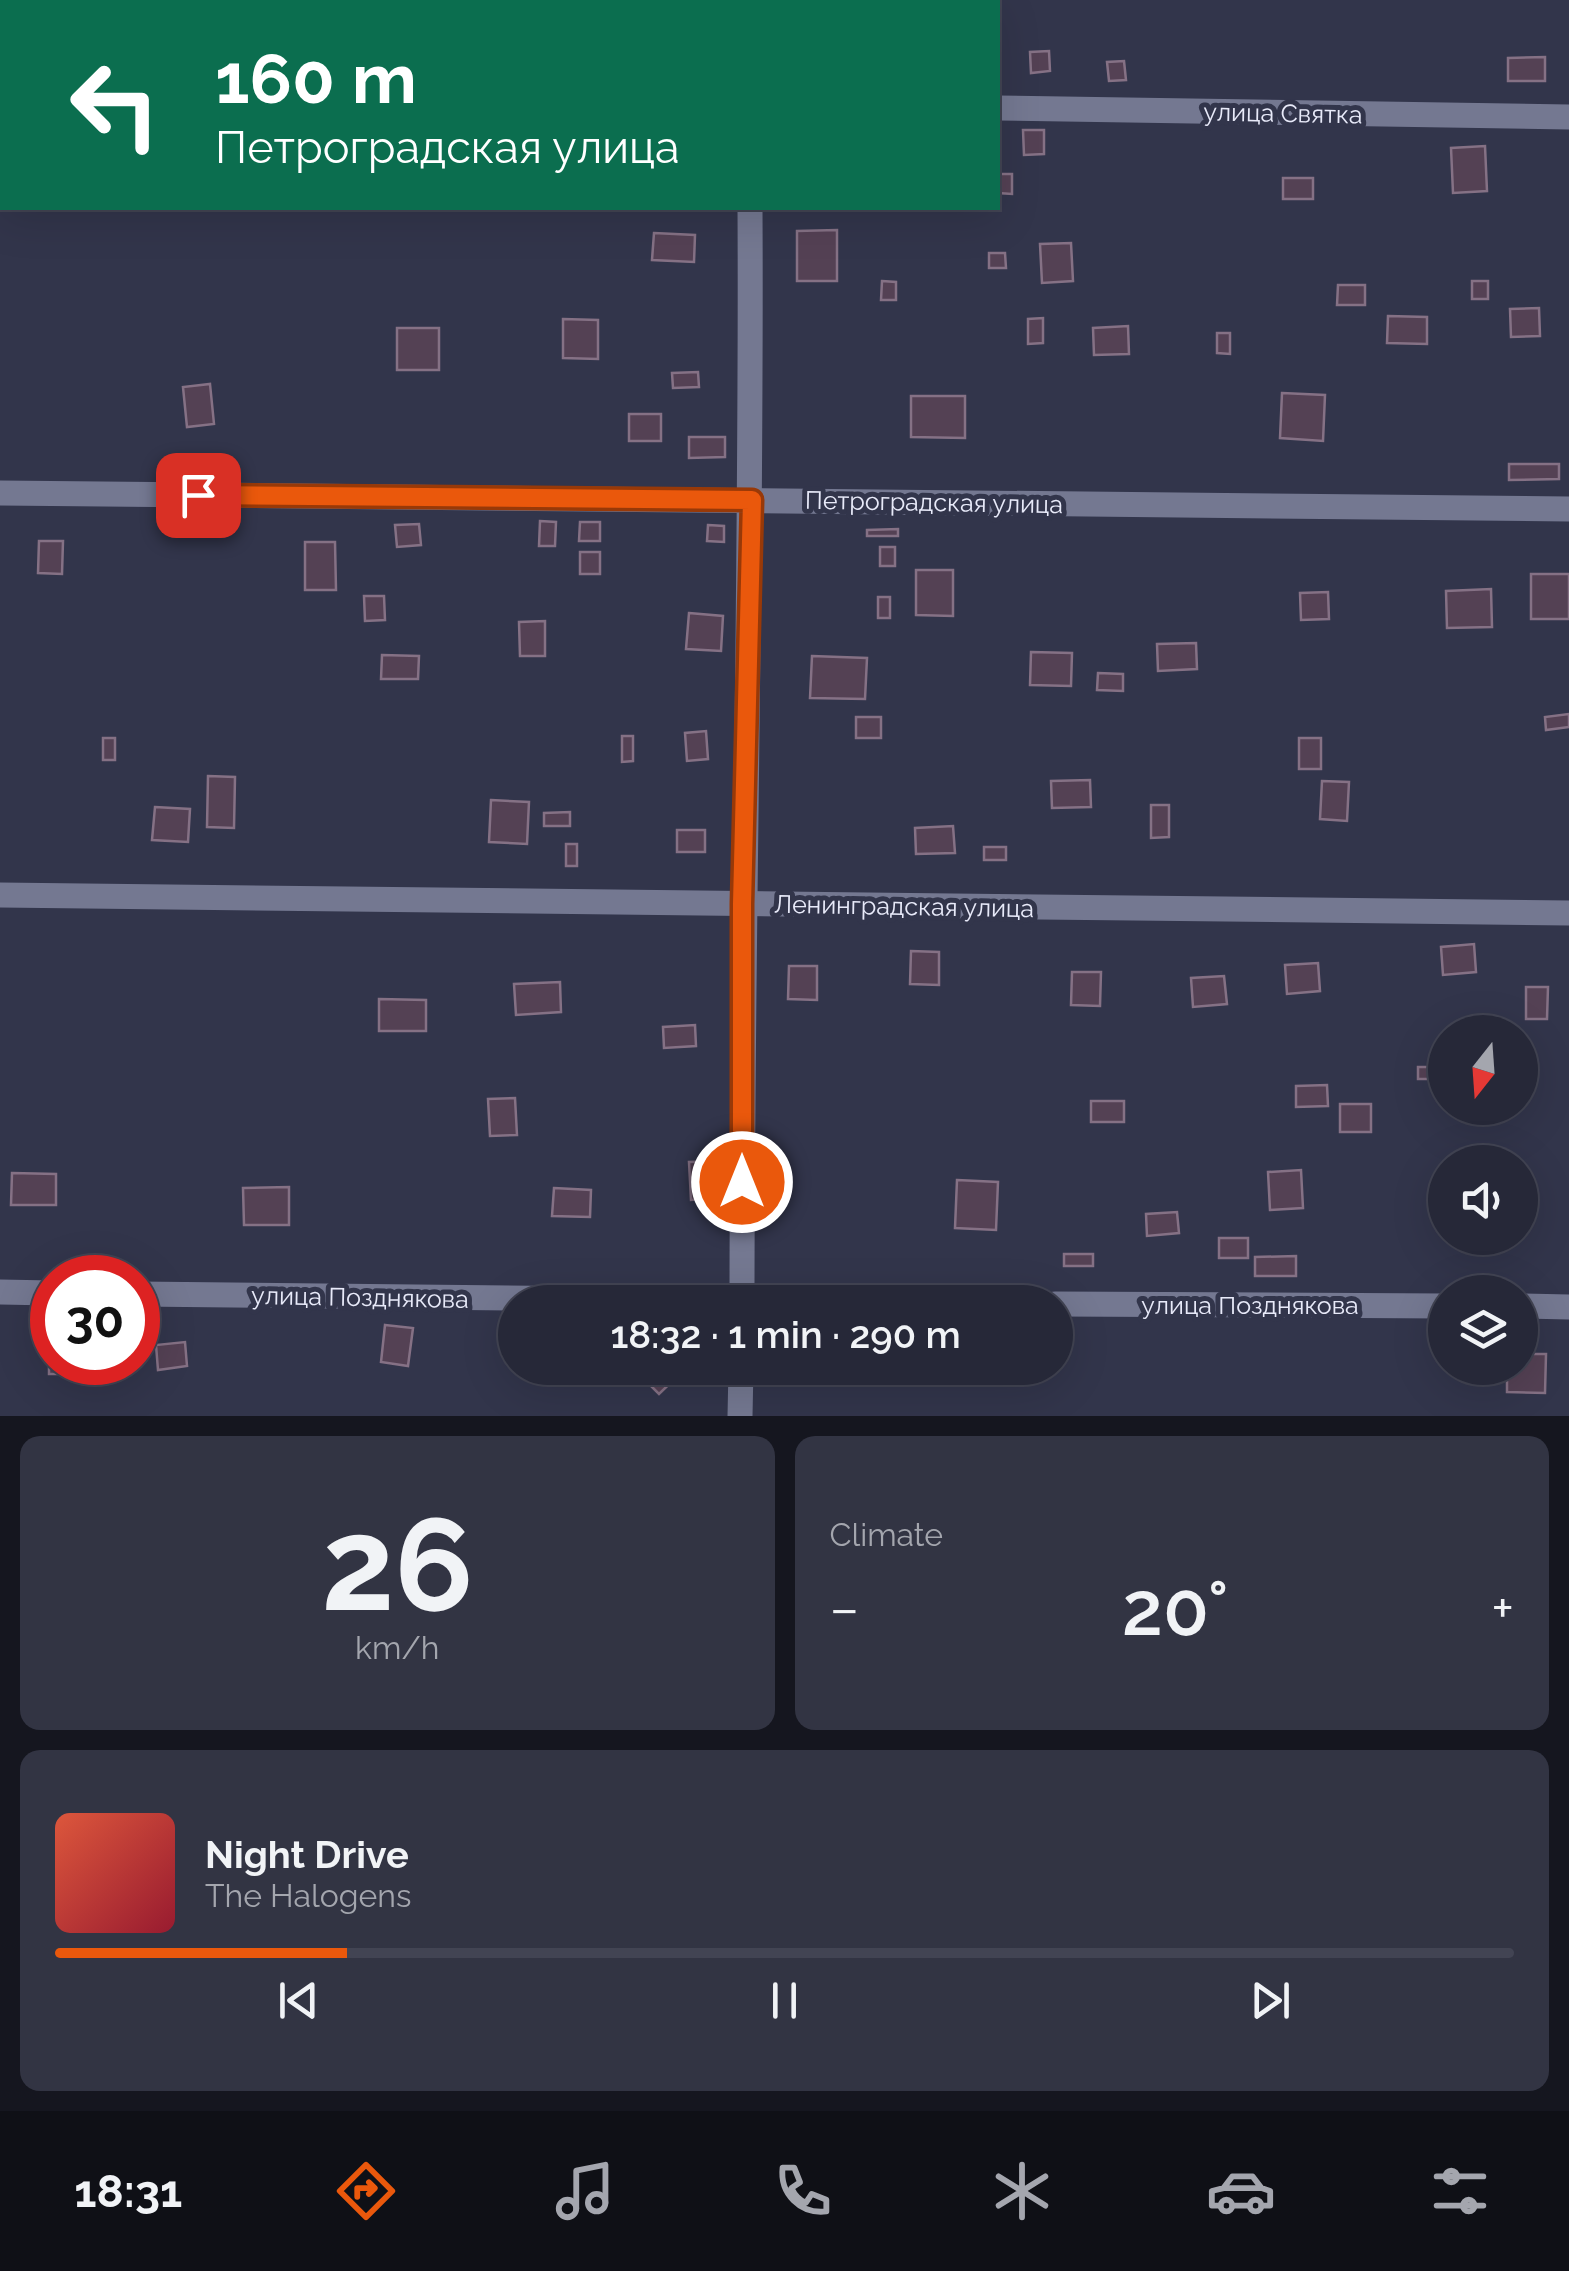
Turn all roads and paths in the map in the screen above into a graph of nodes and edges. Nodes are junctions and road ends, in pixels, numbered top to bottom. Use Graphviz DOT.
graph roads {
  1 [pos="1000,108"];
  2 [pos="1569,117"];
  3 [pos="750,210"];
  4 [pos="0,493"];
  5 [pos="752,500"];
  6 [pos="1569,508"];
  7 [pos="0,896"];
  8 [pos="742,904"];
  9 [pos="1569,912"];
  10 [pos="742,1285"];
  11 [pos="0,1292"];
  12 [pos="30,1293"];
  13 [pos="160,1294"];
  14 [pos="498,1299"];
  15 [pos="1073,1304"];
  16 [pos="1428,1306"];
  17 [pos="1538,1306"];
  18 [pos="1569,1306"];
  19 [pos="741,1385"];
  20 [pos="740,1416"];
  1 -- 2 [label="street, улица Святка"];
  3 -- 5 [label="street"];
  4 -- 5 [label="street, Петроградская улица"];
  5 -- 6 [label="street, Петроградская улица"];
  5 -- 8 [label="street"];
  7 -- 8 [label="street, Ленинградская улица"];
  8 -- 9 [label="street, Ленинградская улица"];
  8 -- 10 [label="street"];
  11 -- 12 [label="street"];
  13 -- 14 [label="street, улица Позднякова"];
  15 -- 16 [label="street, улица Позднякова"];
  17 -- 18 [label="street"];
  19 -- 20 [label="street"];
}
